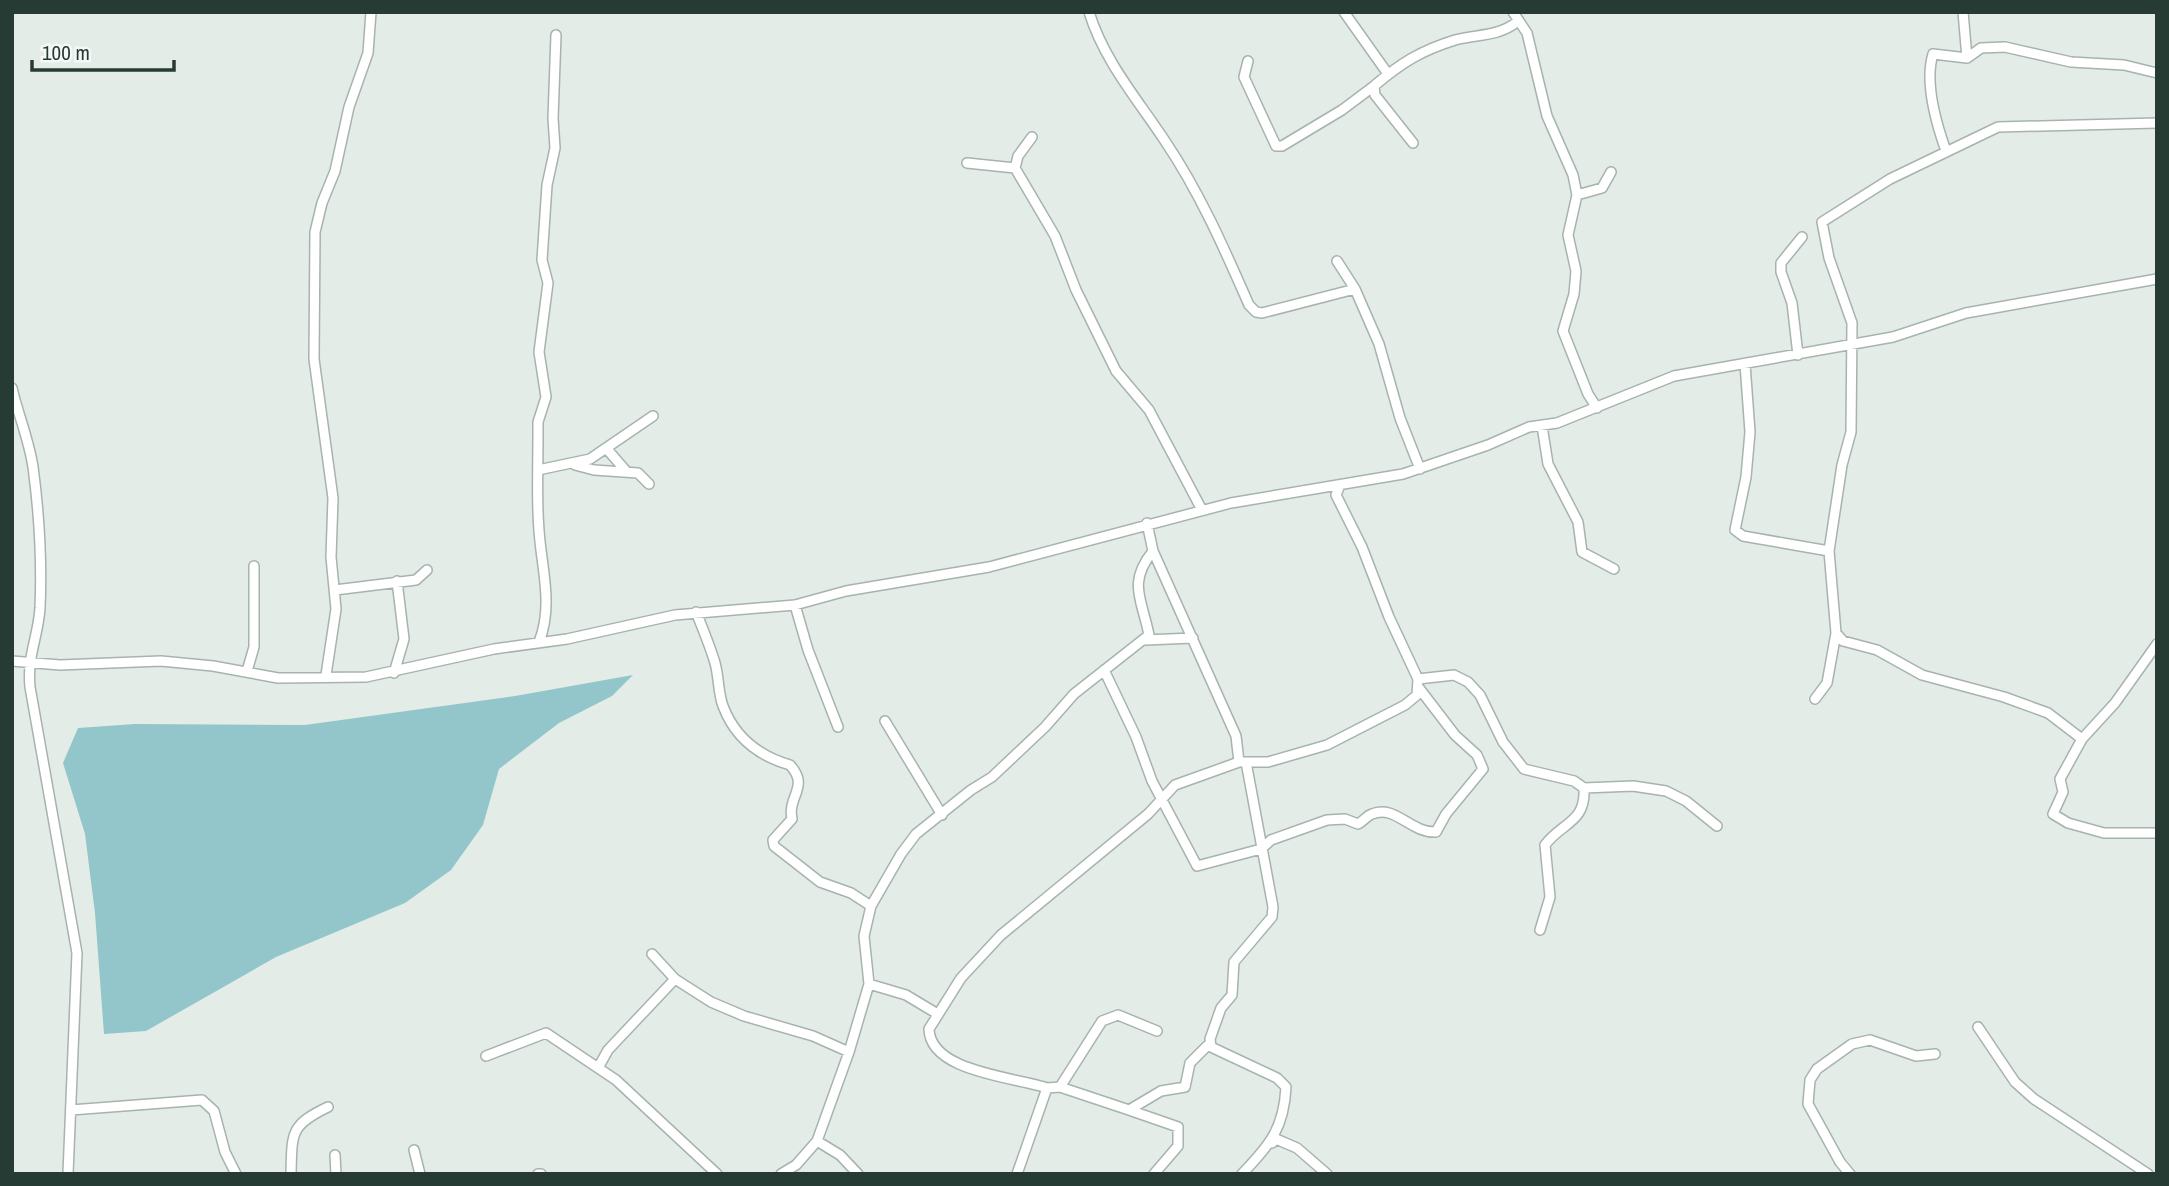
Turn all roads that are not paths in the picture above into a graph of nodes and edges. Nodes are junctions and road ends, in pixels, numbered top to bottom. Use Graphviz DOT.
graph roads {
  1 [pos="370,12"];
  2 [pos="1089,12"];
  3 [pos="1344,12"];
  4 [pos="1963,12"];
  5 [pos="1515,17"];
  6 [pos="556,35"];
  7 [pos="1967,58"];
  8 [pos="1248,61"];
  9 [pos="2157,73"];
  10 [pos="1388,74"];
  11 [pos="1374,86"];
  12 [pos="2157,123"];
  13 [pos="1032,137"];
  14 [pos="1413,143"];
  15 [pos="1946,151"];
  16 [pos="967,163"];
  17 [pos="1015,168"];
  18 [pos="1611,172"];
  19 [pos="1577,195"];
  20 [pos="1802,237"];
  21 [pos="1336,261"];
  22 [pos="2157,279"];
  23 [pos="1355,289"];
  24 [pos="1851,345"];
  25 [pos="1798,355"];
  26 [pos="1745,364"];
  27 [pos="12,388"];
  28 [pos="1597,408"];
  29 [pos="653,416"];
  30 [pos="1542,426"];
  31 [pos="606,448"];
  32 [pos="575,465"];
  33 [pos="1420,469"];
  34 [pos="538,470"];
  35 [pos="626,471"];
  36 [pos="649,484"];
  37 [pos="1340,485"];
  38 [pos="1202,510"];
  39 [pos="1147,523"];
  40 [pos="1153,551"];
  41 [pos="1829,551"];
  42 [pos="254,566"];
  43 [pos="427,569"];
  44 [pos="1614,569"];
  45 [pos="397,581"];
  46 [pos="335,590"];
  47 [pos="795,605"];
  48 [pos="696,612"];
  49 [pos="1836,633"];
  50 [pos="1193,638"];
  51 [pos="1145,640"];
  52 [pos="539,642"];
  53 [pos="2157,644"];
  54 [pos="12,661"];
  55 [pos="28,662"];
  56 [pos="1104,670"];
  57 [pos="247,671"];
  58 [pos="394,673"];
  59 [pos="326,675"];
  60 [pos="1418,683"];
  61 [pos="1815,699"];
  62 [pos="885,721"];
  63 [pos="838,727"];
  64 [pos="2082,739"];
  65 [pos="1242,762"];
  66 [pos="1584,788"];
  67 [pos="1163,799"];
  68 [pos="942,815"];
  69 [pos="1717,826"];
  70 [pos="2157,833"];
  71 [pos="1261,849"];
  72 [pos="871,906"];
  73 [pos="1540,930"];
  74 [pos="652,954"];
  75 [pos="675,979"];
  76 [pos="869,984"];
  77 [pos="936,1013"];
  78 [pos="1978,1027"];
  79 [pos="1157,1031"];
  80 [pos="1211,1047"];
  81 [pos="849,1052"];
  82 [pos="1934,1054"];
  83 [pos="486,1056"];
  84 [pos="598,1068"];
  85 [pos="1060,1087"];
  86 [pos="1047,1088"];
  87 [pos="328,1107"];
  88 [pos="71,1110"];
  89 [pos="1129,1110"];
  90 [pos="817,1141"];
  91 [pos="1272,1143"];
  92 [pos="414,1150"];
  93 [pos="335,1155"];
  94 [pos="68,1174"];
  95 [pos="236,1174"];
  96 [pos="291,1174"];
  97 [pos="336,1174"];
  98 [pos="419,1174"];
  99 [pos="717,1174"];
  100 [pos="781,1174"];
  101 [pos="858,1174"];
  102 [pos="1017,1174"];
  103 [pos="1154,1174"];
  104 [pos="1242,1174"];
  105 [pos="1327,1174"];
  106 [pos="1850,1174"];
  107 [pos="2148,1174"];
  1 -- 46 [label="street"];
  2 -- 23 [label="street"];
  3 -- 10 [label="street"];
  4 -- 7 [label="street"];
  5 -- 10 [label="street"];
  5 -- 19 [label="street"];
  6 -- 34 [label="street"];
  7 -- 9 [label="street"];
  7 -- 15 [label="street"];
  8 -- 11 [label="street"];
  10 -- 11 [label="street"];
  11 -- 14 [label="street"];
  12 -- 15 [label="street"];
  13 -- 17 [label="street"];
  15 -- 24 [label="street"];
  16 -- 17 [label="street"];
  17 -- 38 [label="street"];
  18 -- 19 [label="street"];
  19 -- 28 [label="street"];
  20 -- 25 [label="street"];
  21 -- 23 [label="street"];
  22 -- 24 [label="street"];
  23 -- 33 [label="street"];
  24 -- 25 [label="street"];
  24 -- 41 [label="street"];
  25 -- 26 [label="street"];
  26 -- 28 [label="street"];
  26 -- 41 [label="street"];
  27 -- 55 [label="street"];
  28 -- 30 [label="street"];
  29 -- 31 [label="street"];
  30 -- 33 [label="street"];
  30 -- 44 [label="street"];
  31 -- 32 [label="street"];
  31 -- 35 [label="street"];
  32 -- 34 [label="street"];
  32 -- 35 [label="street"];
  33 -- 37 [label="street"];
  34 -- 52 [label="street"];
  35 -- 36 [label="street"];
  37 -- 38 [label="street"];
  37 -- 60 [label="street"];
  38 -- 39 [label="street"];
  39 -- 40 [label="street"];
  39 -- 47 [label="street"];
  40 -- 50 [label="street"];
  40 -- 51 [label="street"];
  41 -- 49 [label="street"];
  42 -- 57 [label="street"];
  43 -- 45 [label="street"];
  45 -- 46 [label="street"];
  45 -- 58 [label="street"];
  46 -- 59 [label="street"];
  47 -- 48 [label="street"];
  47 -- 63 [label="street"];
  48 -- 52 [label="street"];
  48 -- 72 [label="street"];
  49 -- 61 [label="street"];
  49 -- 64 [label="street"];
  50 -- 51 [label="street"];
  50 -- 65 [label="street"];
  51 -- 56 [label="street"];
  52 -- 58 [label="street"];
  53 -- 64 [label="street"];
  54 -- 55 [label="street"];
  55 -- 57 [label="street"];
  55 -- 88 [label="street"];
  56 -- 67 [label="street"];
  56 -- 68 [label="street"];
  57 -- 59 [label="street"];
  58 -- 59 [label="street"];
  60 -- 65 [label="street"];
  60 -- 66 [label="street"];
  60 -- 71 [label="street"];
  62 -- 68 [label="street"];
  64 -- 70 [label="street"];
  65 -- 67 [label="street"];
  65 -- 71 [label="street"];
  66 -- 69 [label="street"];
  66 -- 73 [label="street"];
  67 -- 71 [label="street"];
  67 -- 77 [label="street"];
  68 -- 72 [label="street"];
  71 -- 80 [label="street"];
  72 -- 76 [label="street"];
  74 -- 75 [label="street"];
  75 -- 81 [label="street"];
  75 -- 84 [label="street"];
  76 -- 77 [label="street"];
  76 -- 81 [label="street"];
  77 -- 86 [label="street"];
  78 -- 107 [label="street"];
  79 -- 85 [label="street"];
  80 -- 89 [label="street"];
  80 -- 91 [label="street"];
  81 -- 90 [label="street"];
  82 -- 106 [label="street"];
  83 -- 84 [label="street"];
  84 -- 99 [label="street"];
  85 -- 86 [label="street"];
  85 -- 89 [label="street"];
  86 -- 102 [label="street"];
  87 -- 96 [label="street"];
  88 -- 94 [label="street"];
  88 -- 95 [label="street"];
  89 -- 103 [label="street"];
  90 -- 100 [label="street"];
  90 -- 101 [label="street"];
  91 -- 104 [label="street"];
  91 -- 105 [label="street"];
  92 -- 98 [label="street"];
  93 -- 97 [label="street"];
}
